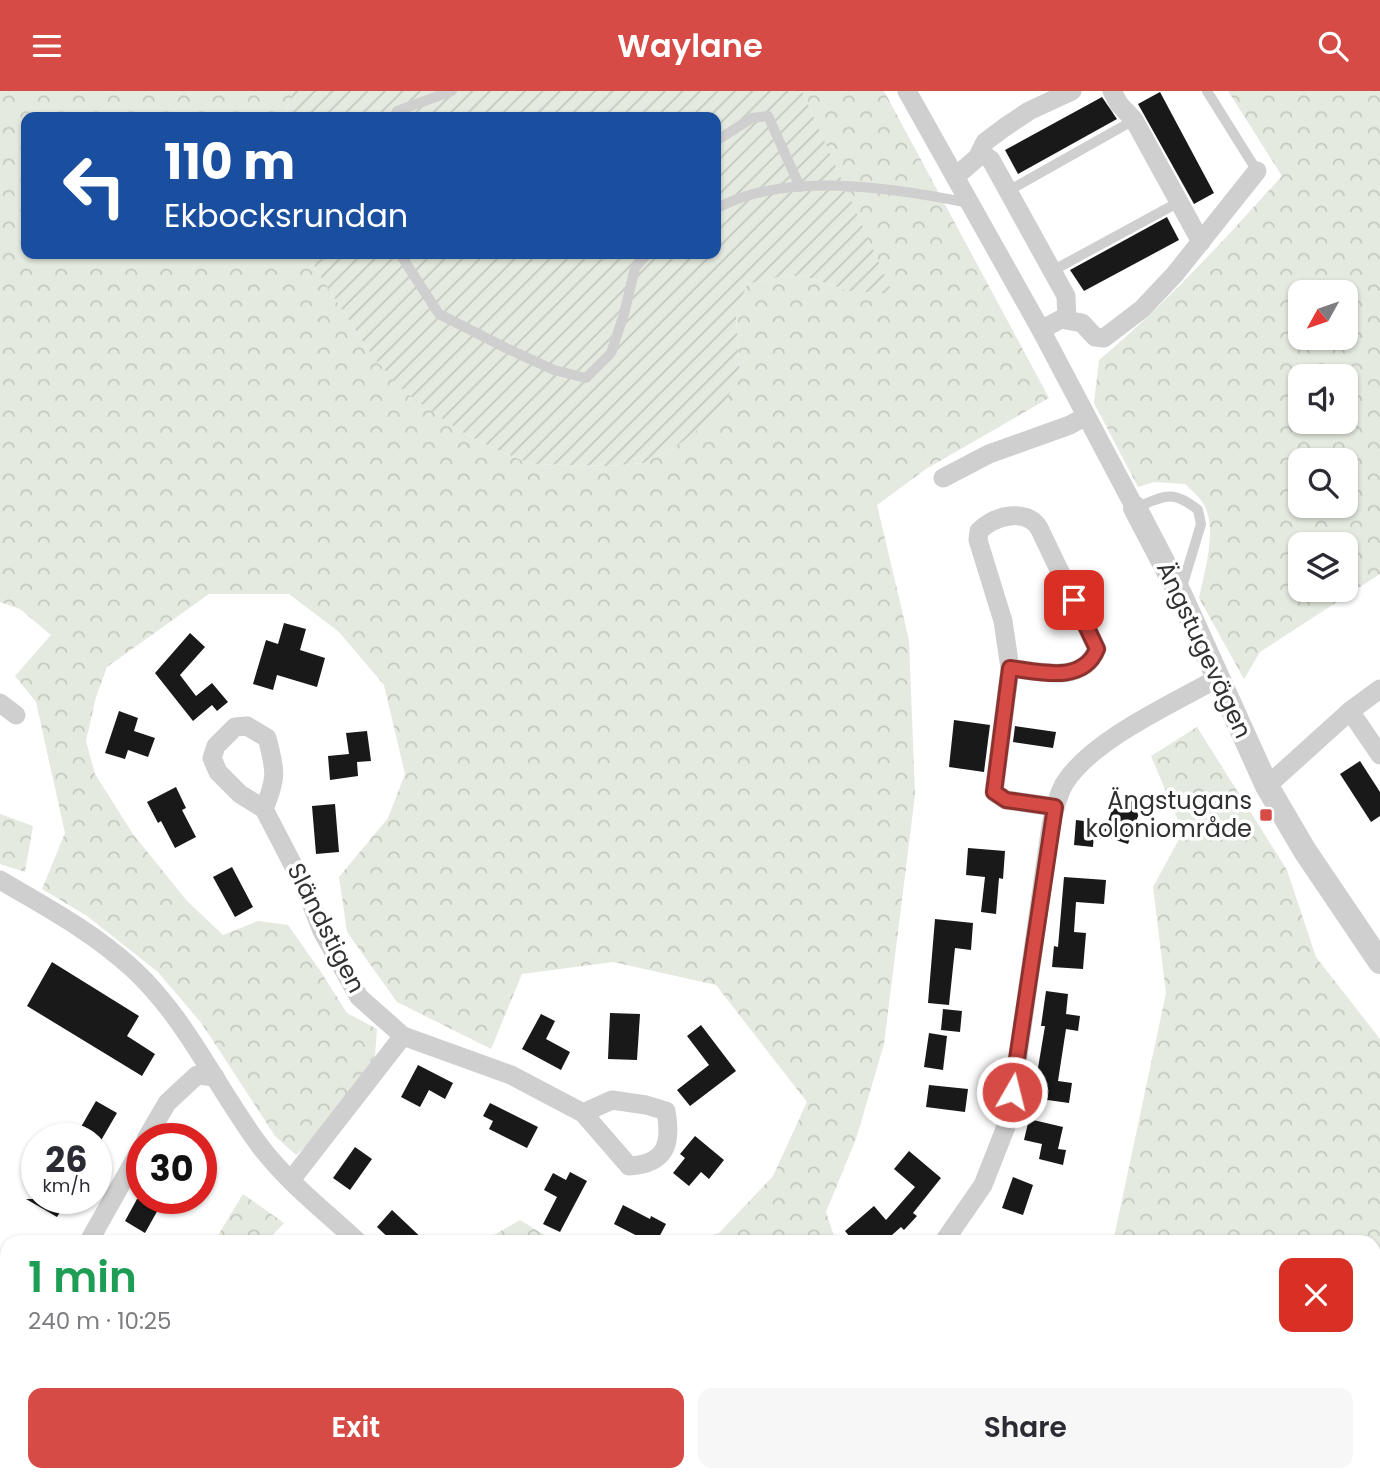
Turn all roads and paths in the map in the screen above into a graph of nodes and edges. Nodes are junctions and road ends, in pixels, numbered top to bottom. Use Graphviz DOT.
graph roads {
  1 [pos="452,91"];
  2 [pos="907,91"];
  3 [pos="1072,91"];
  4 [pos="1112,91"];
  5 [pos="1207,91"];
  6 [pos="396,112"];
  7 [pos="1134,120"];
  8 [pos="721,138"];
  9 [pos="980,152"];
  10 [pos="1257,171"];
  11 [pos="955,177"];
  12 [pos="800,187"];
  13 [pos="1008,191"];
  14 [pos="1179,202"];
  15 [pos="970,204"];
  16 [pos="721,206"];
  17 [pos="1200,242"];
  18 [pos="403,259"];
  19 [pos="643,259"];
  20 [pos="1052,271"];
  21 [pos="1067,320"];
  22 [pos="1041,330"];
  23 [pos="1086,416"];
  24 [pos="943,478"];
  25 [pos="1135,508"];
  26 [pos="1180,594"];
  27 [pos="1010,668"];
  28 [pos="1218,678"];
  29 [pos="1380,689"];
  30 [pos="0,703"];
  31 [pos="1350,711"];
  32 [pos="16,715"];
  33 [pos="1380,755"];
  34 [pos="1267,786"];
  35 [pos="1055,807"];
  36 [pos="264,809"];
  37 [pos="0,880"];
  38 [pos="1380,962"];
  39 [pos="403,1035"];
  40 [pos="215,1077"];
  41 [pos="583,1113"];
  42 [pos="155,1123"];
  43 [pos="126,1175"];
  44 [pos="291,1180"];
  45 [pos="92,1235"];
  46 [pos="350,1235"];
  47 [pos="950,1235"];
  1 -- 6 [label="lane"];
  2 -- 11 [label="street, Ängstugevägen"];
  3 -- 9 [label="street"];
  4 -- 7 [label="street"];
  5 -- 10 [label="lane"];
  7 -- 13 [label="lane"];
  7 -- 14 [label="street"];
  8 -- 12 [label="lane"];
  9 -- 11 [label="street"];
  9 -- 13 [label="street"];
  10 -- 17 [label="street"];
  11 -- 15 [label="street, Ängstugevägen"];
  12 -- 15 [label="lane"];
  12 -- 16 [label="lane"];
  13 -- 20 [label="street"];
  14 -- 17 [label="street"];
  14 -- 20 [label="lane"];
  15 -- 22 [label="street, Ängstugevägen"];
  17 -- 21 [label="street"];
  18 -- 19 [label="lane"];
  20 -- 21 [label="street"];
  21 -- 22 [label="street"];
  22 -- 23 [label="street, Ängstugevägen"];
  23 -- 24 [label="street"];
  23 -- 25 [label="street, Ängstugevägen"];
  25 -- 26 [label="street, Ängstugevägen"];
  25 -- 26 [label="lane"];
  26 -- 28 [label="street, Ängstugevägen"];
  27 -- 27 [label="street"];
  27 -- 35 [label="street"];
  28 -- 34 [label="street, Ängstugevägen"];
  28 -- 35 [label="street"];
  29 -- 31 [label="street"];
  30 -- 32 [label="street"];
  31 -- 33 [label="street"];
  31 -- 34 [label="street"];
  34 -- 38 [label="street, Ängstugevägen"];
  35 -- 47 [label="street"];
  36 -- 39 [label="street, Sländstigen"];
  37 -- 40 [label="street"];
  39 -- 41 [label="street, Sländstigen"];
  39 -- 44 [label="street"];
  40 -- 42 [label="street"];
  40 -- 44 [label="street"];
  43 -- 45 [label="street"];
  44 -- 46 [label="street"];
}
